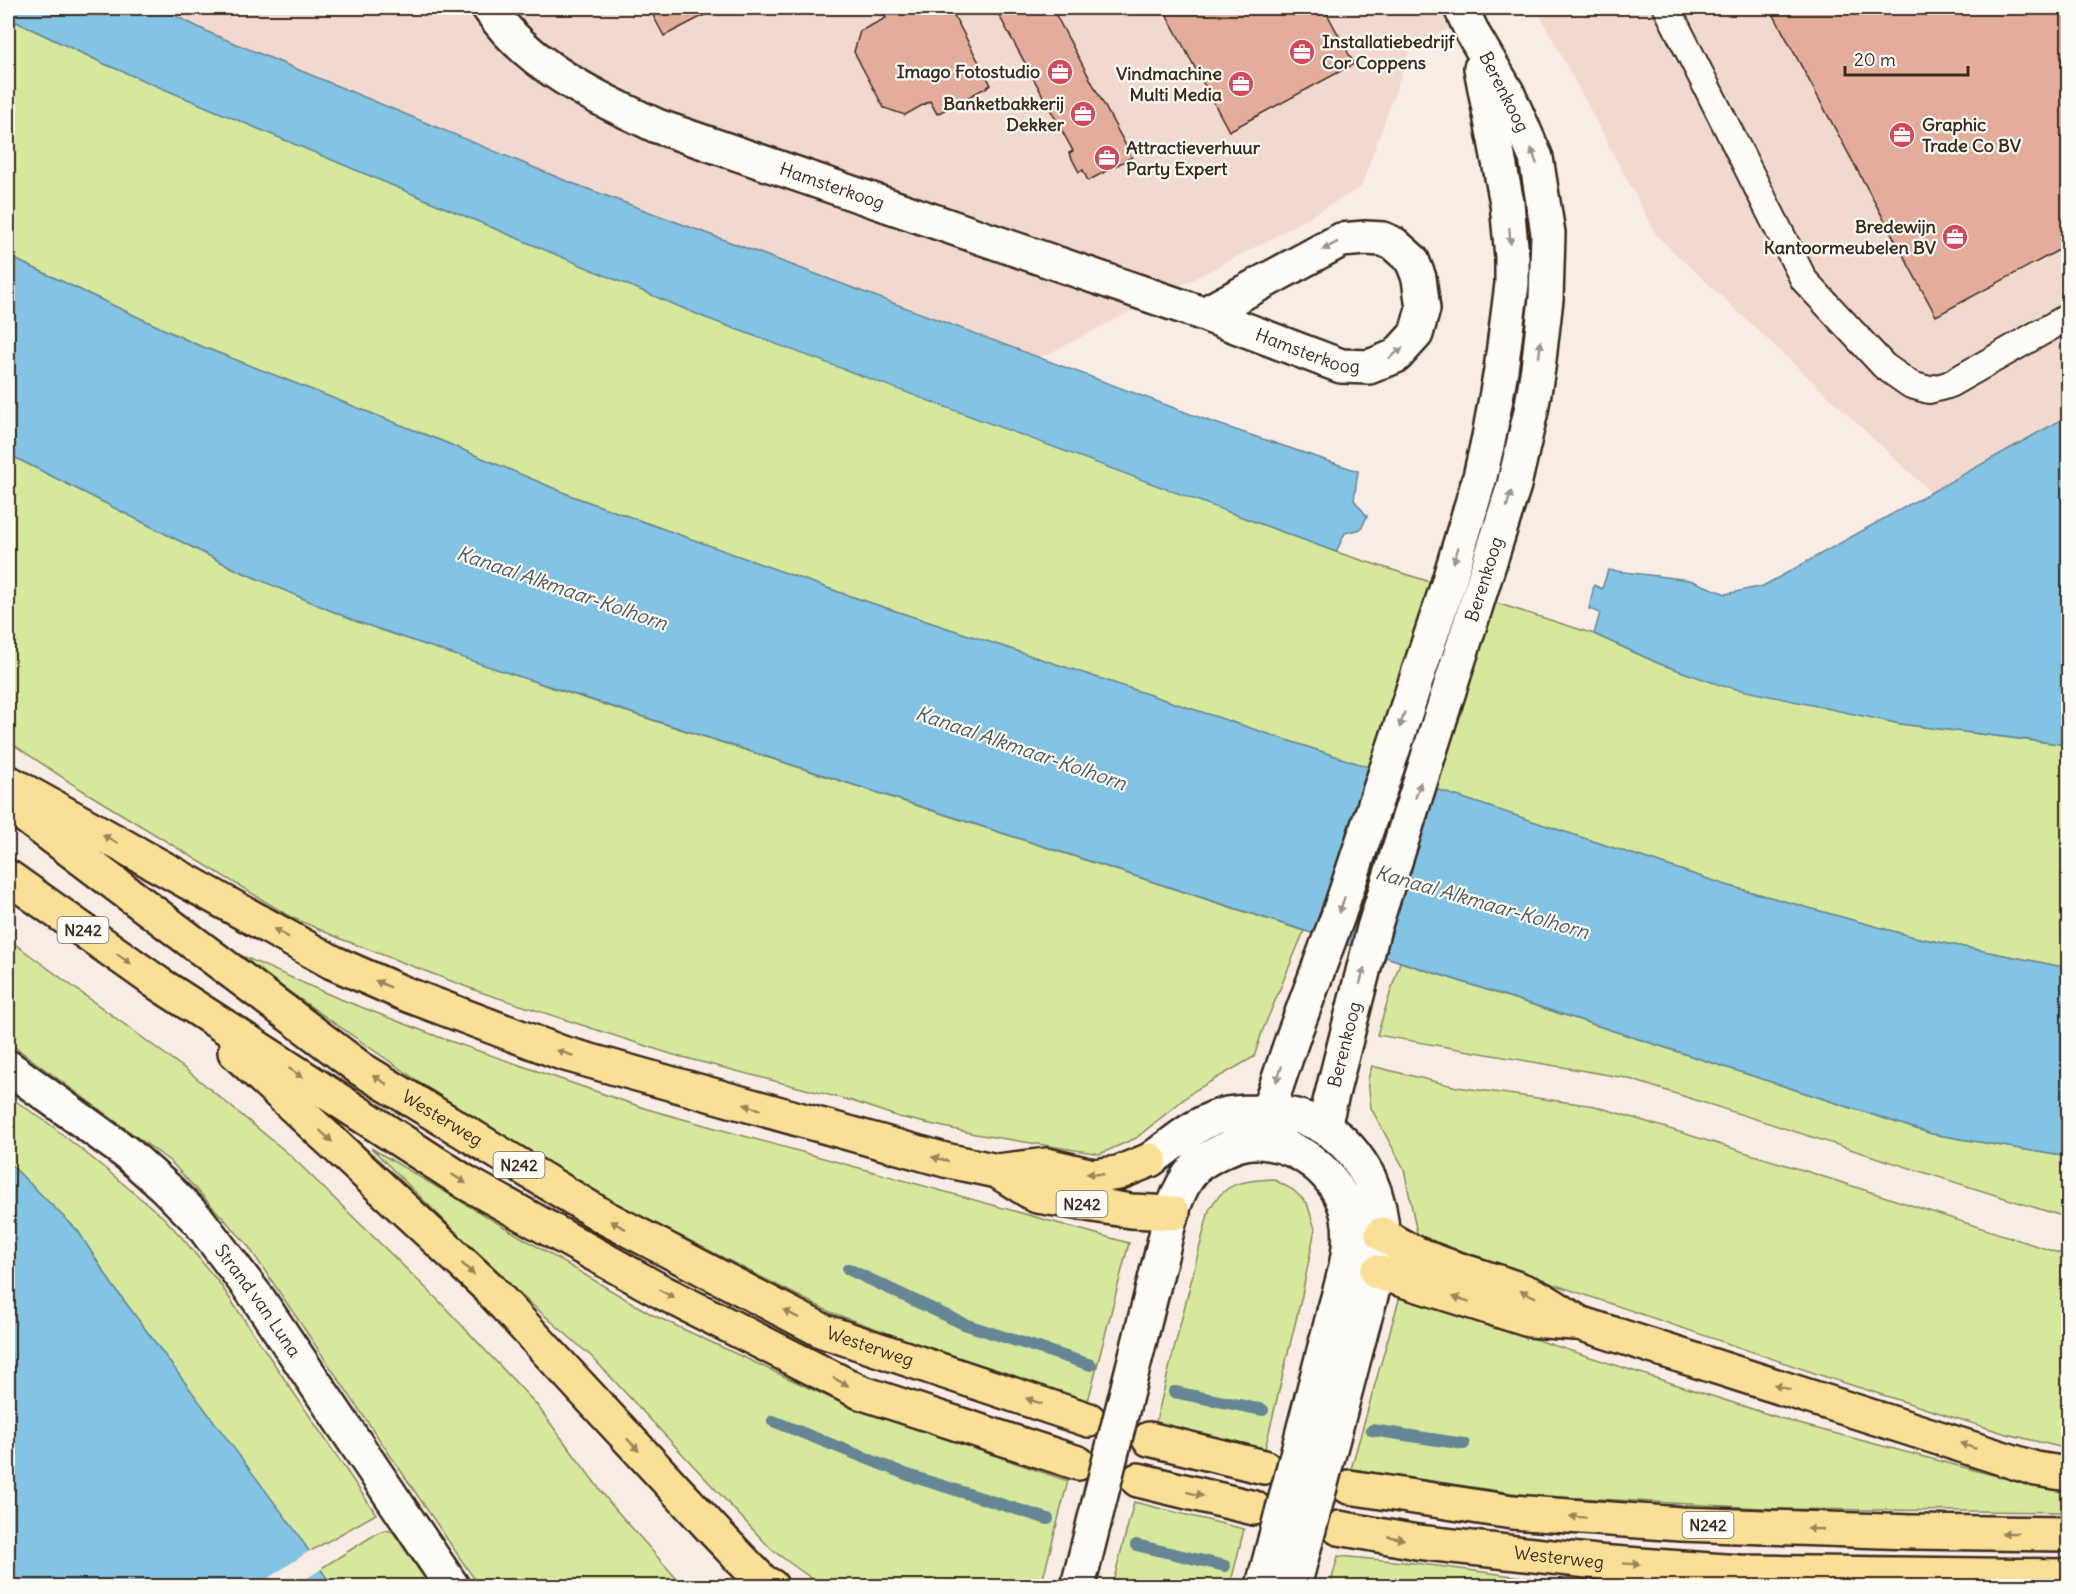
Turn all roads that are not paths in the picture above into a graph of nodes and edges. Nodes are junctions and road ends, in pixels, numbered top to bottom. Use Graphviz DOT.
graph roads {
  1 [pos="489,8"];
  2 [pos="1667,8"];
  3 [pos="1467,21"];
  4 [pos="1204,314"];
  5 [pos="2068,317"];
  6 [pos="8,782"];
  7 [pos="8,803"];
  8 [pos="8,877"];
  9 [pos="159,984"];
  10 [pos="8,1067"];
  11 [pos="1268,1112"];
  12 [pos="1324,1126"];
  13 [pos="1254,1142"];
  14 [pos="1150,1160"];
  15 [pos="997,1171"];
  16 [pos="1173,1213"];
  17 [pos="1382,1234"];
  18 [pos="1349,1245"];
  19 [pos="1377,1272"];
  20 [pos="1349,1316"];
  21 [pos="1579,1323"];
  22 [pos="1089,1420"];
  23 [pos="1149,1439"];
  24 [pos="1078,1463"];
  25 [pos="1264,1467"];
  26 [pos="2068,1474"];
  27 [pos="1138,1480"];
  28 [pos="1349,1487"];
  29 [pos="1254,1509"];
  30 [pos="1339,1528"];
  31 [pos="2068,1534"];
  32 [pos="2068,1576"];
  33 [pos="452,1587"];
  34 [pos="771,1587"];
  35 [pos="1078,1587"];
  36 [pos="1263,1587"];
  37 [pos="1294,1587"];
  1 -- 4 [label="street, Hamsterkoog"];
  2 -- 5 [label="lane"];
  3 -- 11 [label="street, Berenkoog, one-way"];
  12 -- 3 [label="street, Berenkoog, one-way"];
  4 -- 4 [label="street, Hamsterkoog, one-way"];
  15 -- 6 [label="main road, N242, one-way"];
  22 -- 7 [label="main road, Westerweg / N242, one-way"];
  8 -- 9 [label="main road, N242, one-way"];
  9 -- 24 [label="main road, N242, one-way"];
  9 -- 34 [label="main road, one-way"];
  10 -- 33 [label="street, Strand van Luna"];
  11 -- 12 [label="street"];
  11 -- 13 [label="street, Berenkoog"];
  11 -- 14 [label="street"];
  12 -- 17 [label="street"];
  13 -- 16 [label="street"];
  13 -- 18 [label="street"];
  14 -- 15 [label="main road, N242, one-way"];
  15 -- 16 [label="main road, N242"];
  16 -- 35 [label="street, bridge"];
  17 -- 19 [label="street"];
  21 -- 17 [label="main road, one-way"];
  18 -- 19 [label="street"];
  18 -- 20 [label="street"];
  19 -- 20 [label="street"];
  21 -- 19 [label="main road, one-way"];
  20 -- 36 [label="street, bridge"];
  20 -- 37 [label="street, bridge"];
  26 -- 21 [label="main road, one-way"];
  23 -- 25 [label="main road"];
  27 -- 29 [label="main road, one-way"];
  31 -- 28 [label="main road, N242, one-way"];
  30 -- 32 [label="main road, Westerweg, one-way"];
}
